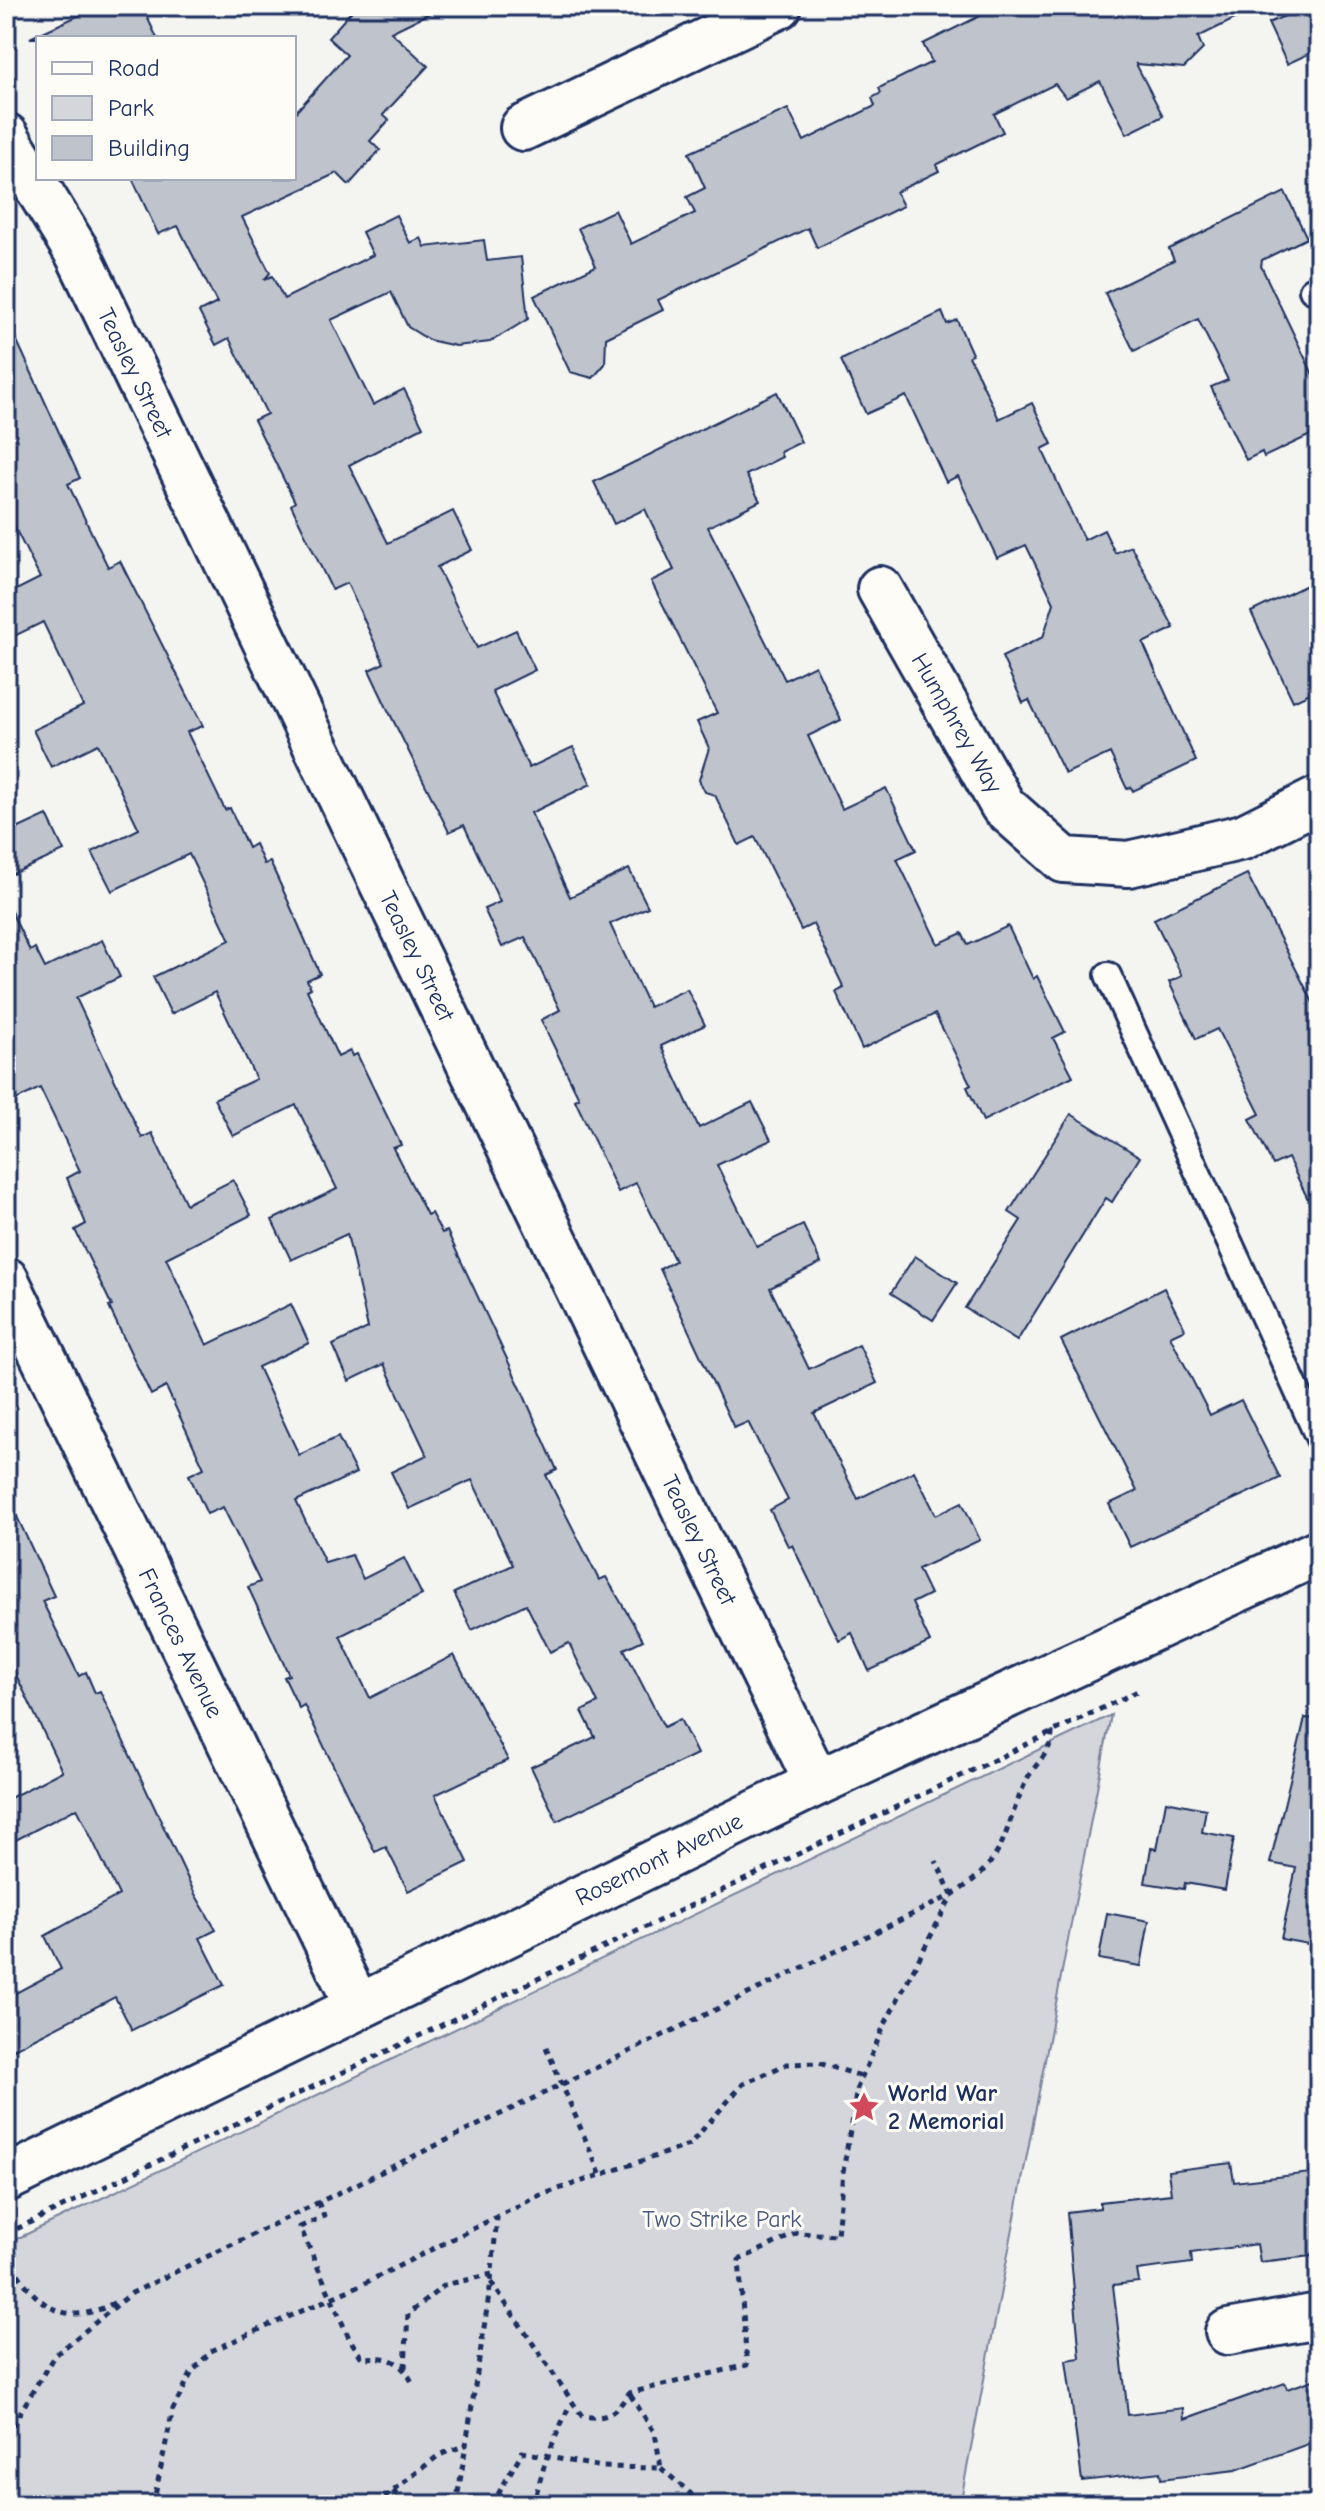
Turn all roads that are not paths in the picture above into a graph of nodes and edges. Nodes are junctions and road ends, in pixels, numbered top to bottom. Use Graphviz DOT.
graph roads {
  1 [pos="779,6"];
  2 [pos="523,128"];
  3 [pos="6,136"];
  4 [pos="880,589"];
  5 [pos="1319,799"];
  6 [pos="1108,975"];
  7 [pos="6,1280"];
  8 [pos="1319,1439"];
  9 [pos="1319,1552"];
  10 [pos="817,1783"];
  11 [pos="357,2005"];
  12 [pos="6,2179"];
  13 [pos="1319,2316"];
  14 [pos="1228,2332"];
  1 -- 2 [label="street"];
  3 -- 10 [label="street, Teasley Street"];
  4 -- 5 [label="street, Humphrey Way"];
  6 -- 8 [label="lane"];
  7 -- 11 [label="street, Frances Avenue"];
  9 -- 10 [label="street, Rosemont Avenue"];
  10 -- 11 [label="street, Rosemont Avenue"];
  11 -- 12 [label="street, Rosemont Avenue"];
  13 -- 14 [label="street"];
}
